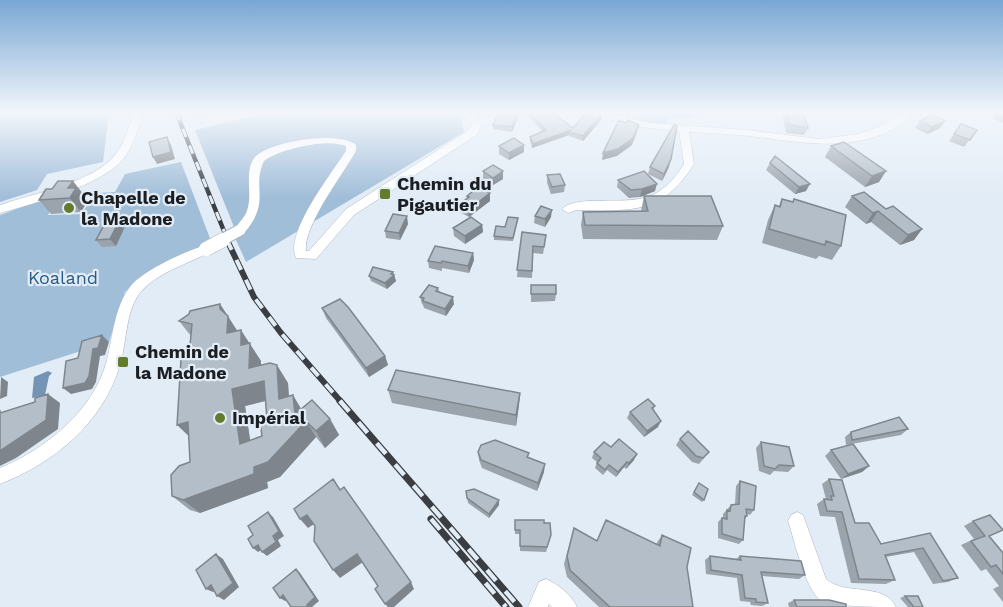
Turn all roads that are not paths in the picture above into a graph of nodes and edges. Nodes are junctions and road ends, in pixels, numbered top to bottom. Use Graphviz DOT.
graph roads {
  1 [pos="127,140"];
  2 [pos="461,140"];
  3 [pos="686,140"];
  4 [pos="800,140"];
  5 [pos="839,140"];
  6 [pos="0,209"];
  7 [pos="568,209"];
  8 [pos="0,476"];
  9 [pos="798,521"];
  10 [pos="538,607"];
  11 [pos="567,607"];
  12 [pos="886,607"];
  1 -- 6 [label="street"];
  2 -- 8 [label="street, bridge"];
  3 -- 7 [label="street"];
  4 -- 5 [label="street"];
  9 -- 12 [label="street"];
  10 -- 11 [label="street"];
}
